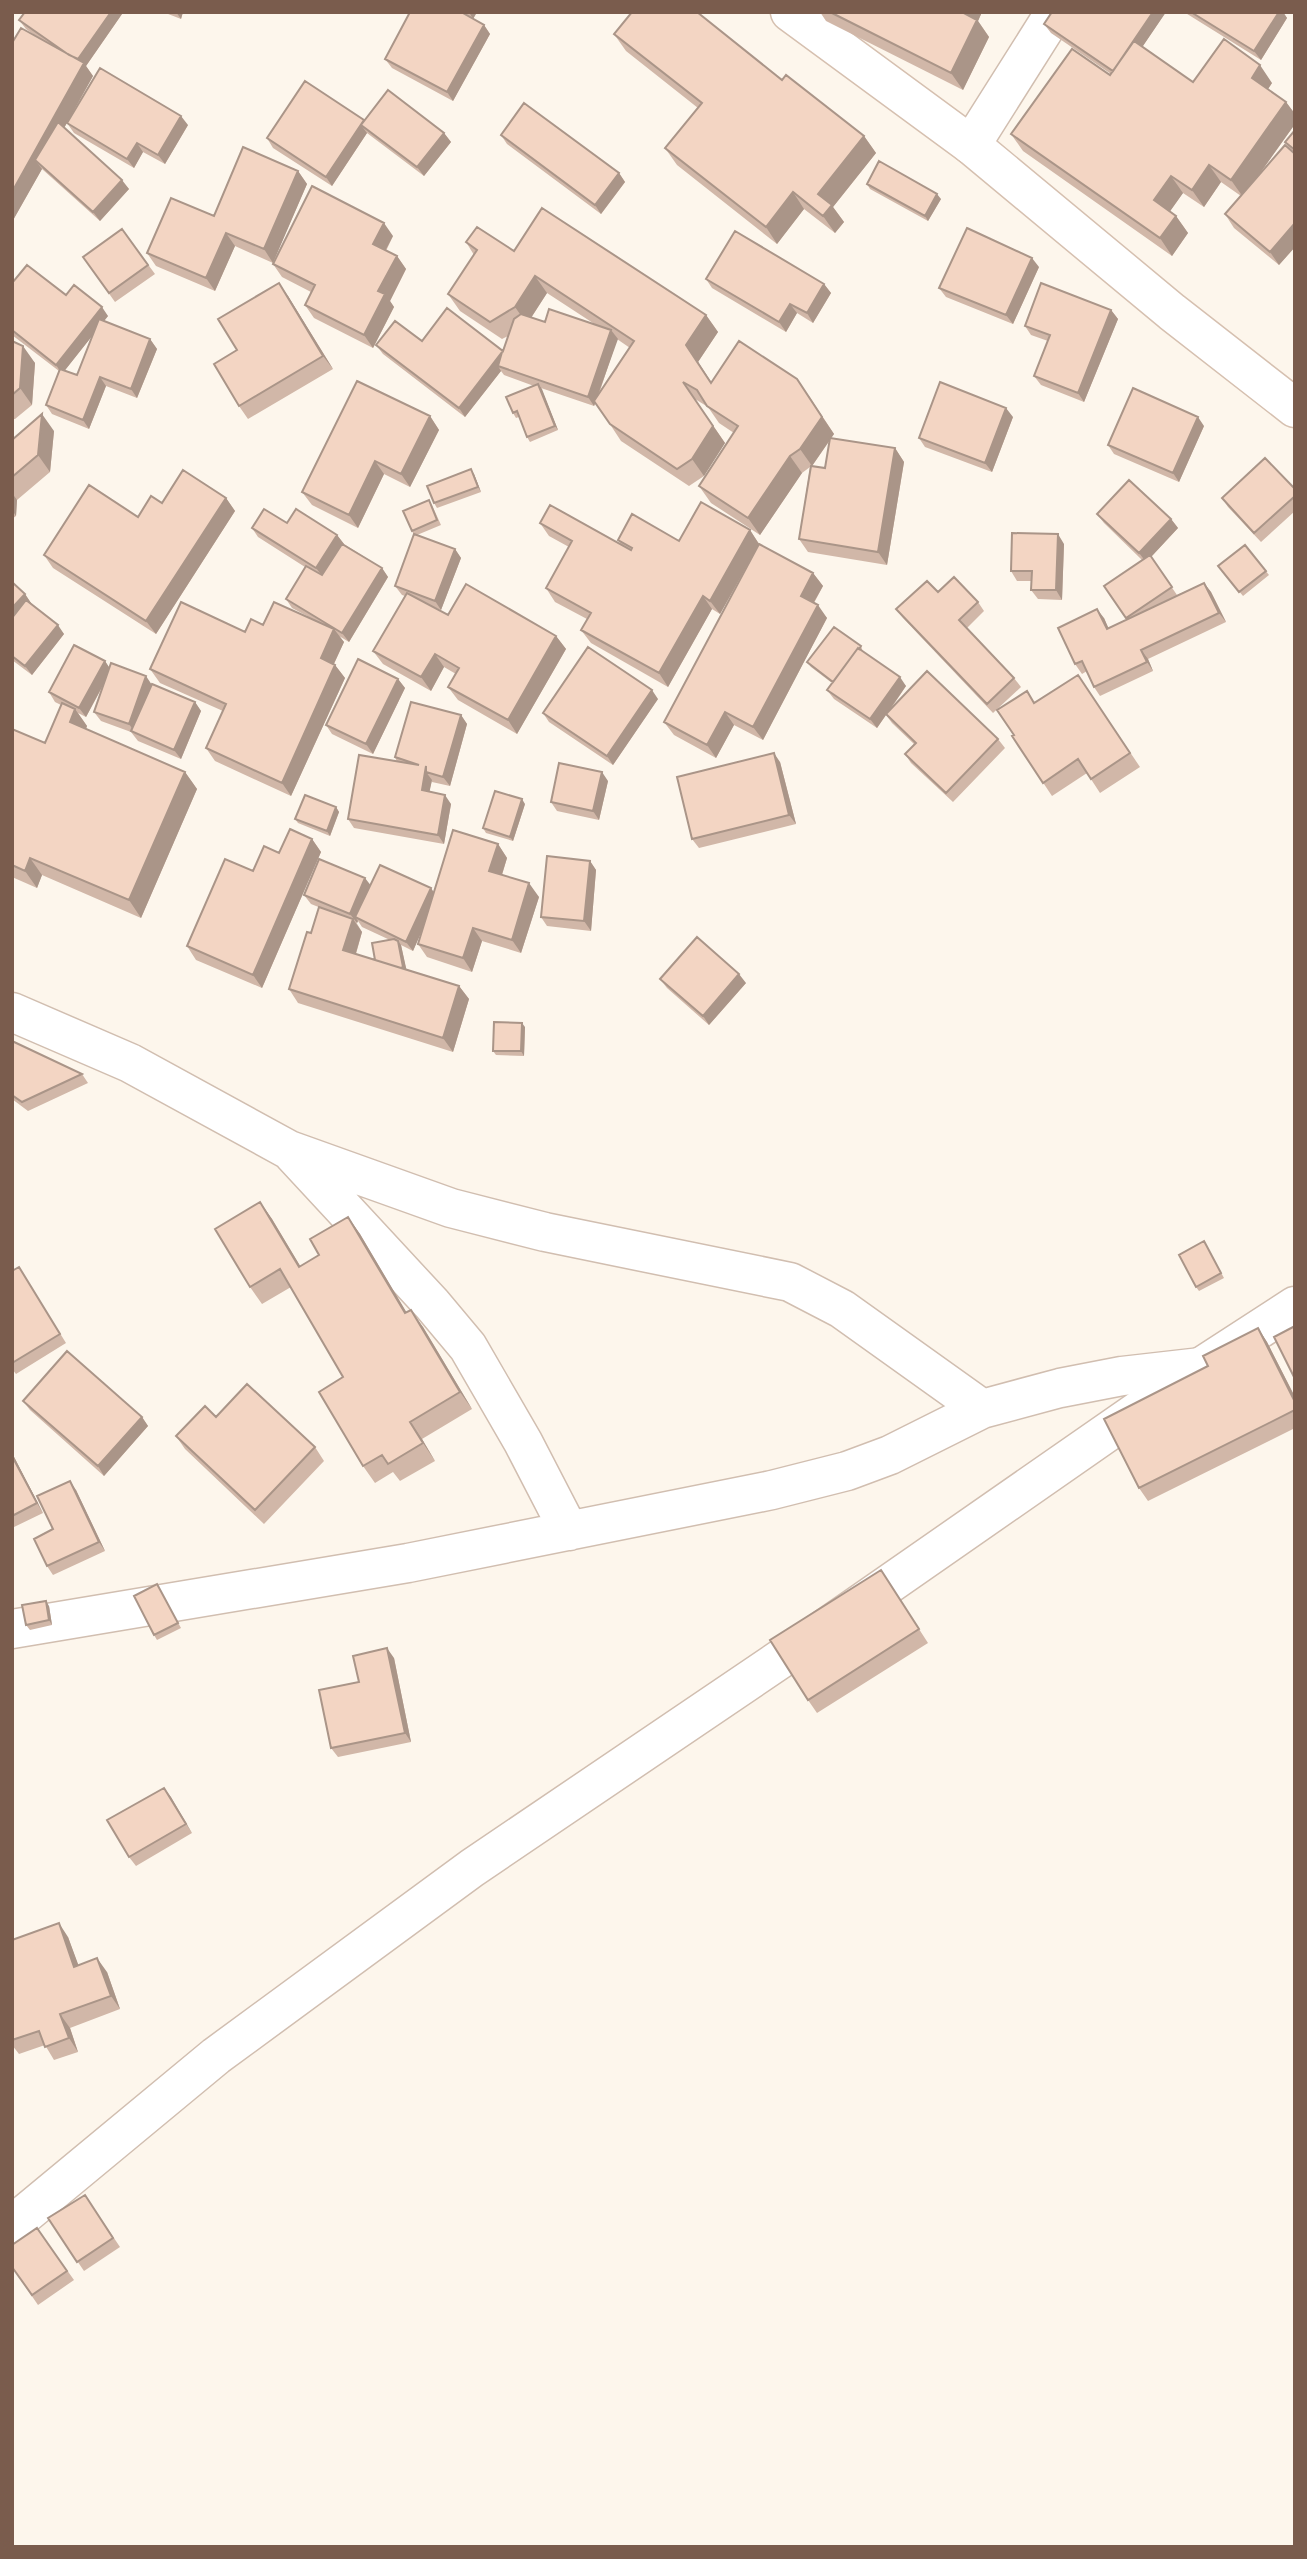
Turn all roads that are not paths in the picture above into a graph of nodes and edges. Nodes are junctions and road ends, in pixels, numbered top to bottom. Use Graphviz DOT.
graph roads {
  1 [pos="790,12"];
  2 [pos="1055,12"];
  3 [pos="971,145"];
  4 [pos="1295,408"];
  5 [pos="12,1012"];
  6 [pos="289,1150"];
  7 [pos="1295,1306"];
  8 [pos="1201,1367"];
  9 [pos="982,1409"];
  10 [pos="569,1531"];
  11 [pos="12,1629"];
  12 [pos="12,2225"];
  1 -- 3 [label="street"];
  2 -- 3 [label="street"];
  3 -- 4 [label="street"];
  5 -- 6 [label="street"];
  6 -- 9 [label="street"];
  6 -- 10 [label="street"];
  7 -- 8 [label="street"];
  8 -- 9 [label="street"];
  8 -- 12 [label="street"];
  9 -- 10 [label="street"];
  10 -- 11 [label="street"];
}
